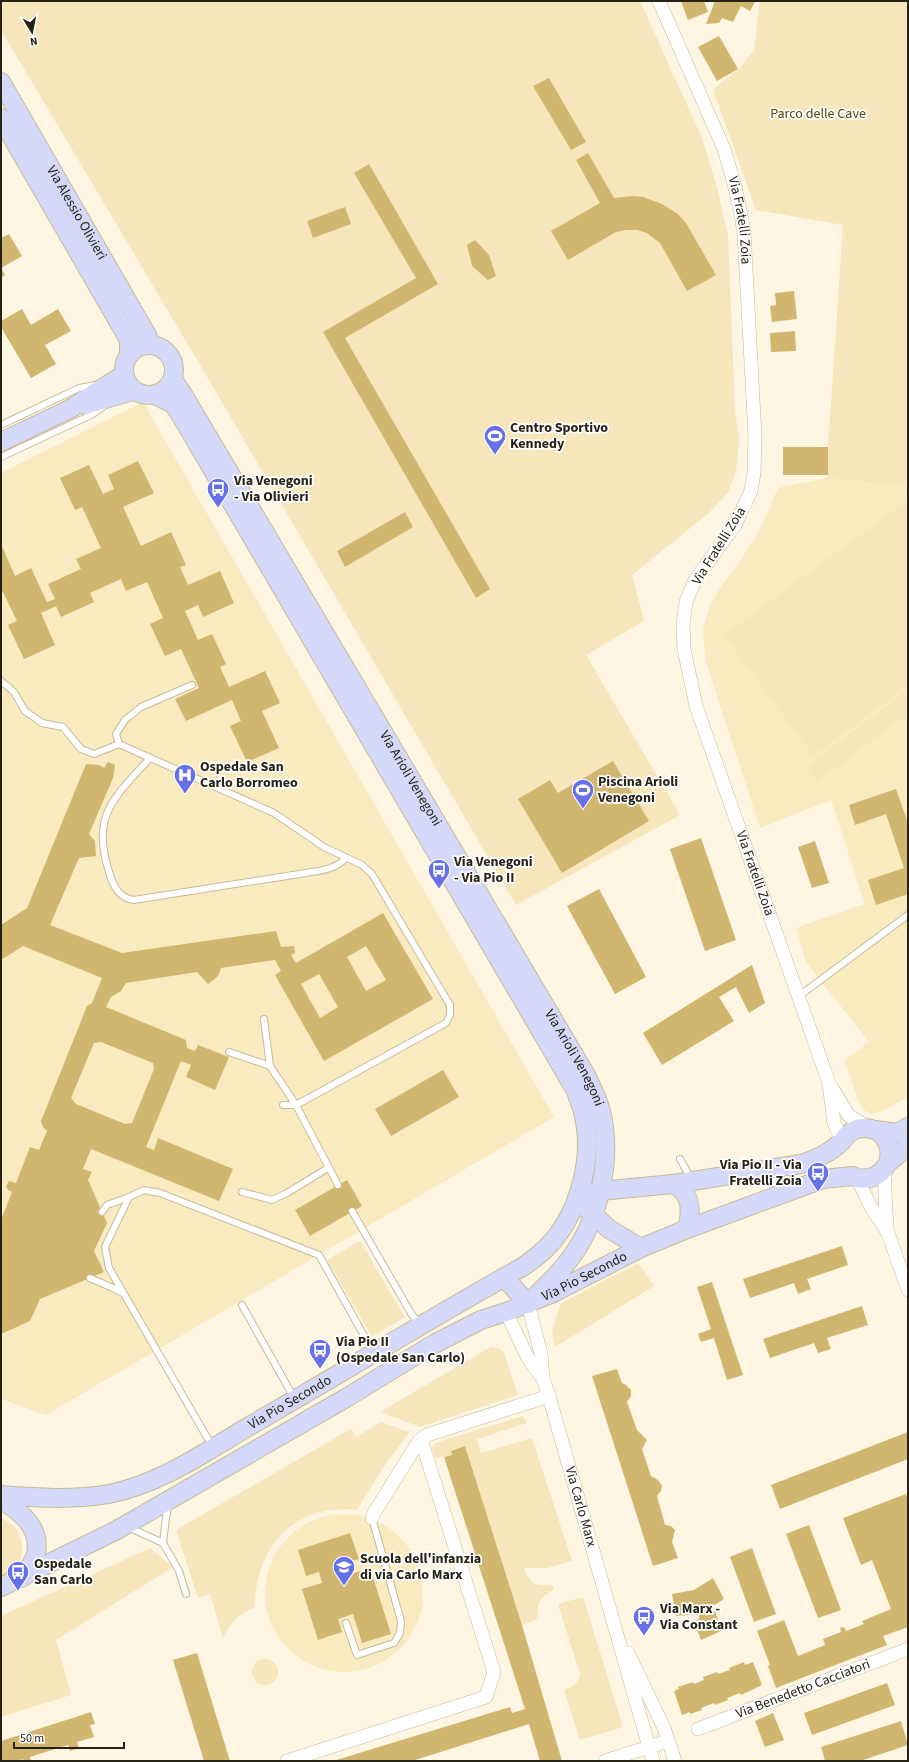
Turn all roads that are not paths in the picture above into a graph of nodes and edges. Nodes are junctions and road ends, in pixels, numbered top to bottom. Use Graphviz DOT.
graph roads {
  1 [pos="659,1"];
  2 [pos="1,82"];
  3 [pos="1,118"];
  4 [pos="150,344"];
  5 [pos="129,354"];
  6 [pos="173,380"];
  7 [pos="122,386"];
  8 [pos="155,395"];
  9 [pos="44,413"];
  10 [pos="1,425"];
  11 [pos="1,442"];
  12 [pos="1,457"];
  13 [pos="1,681"];
  14 [pos="192,685"];
  15 [pos="119,744"];
  16 [pos="150,758"];
  17 [pos="346,858"];
  18 [pos="908,915"];
  19 [pos="799,996"];
  20 [pos="264,1019"];
  21 [pos="229,1052"];
  22 [pos="270,1066"];
  23 [pos="829,1083"];
  24 [pos="283,1105"];
  25 [pos="296,1105"];
  26 [pos="908,1127"];
  27 [pos="873,1130"];
  28 [pos="841,1142"];
  29 [pos="908,1146"];
  30 [pos="680,1159"];
  31 [pos="887,1164"];
  32 [pos="328,1168"];
  33 [pos="855,1177"];
  34 [pos="691,1181"];
  35 [pos="672,1184"];
  36 [pos="338,1185"];
  37 [pos="600,1191"];
  38 [pos="242,1192"];
  39 [pos="129,1197"];
  40 [pos="577,1197"];
  41 [pos="352,1211"];
  42 [pos="102,1212"];
  43 [pos="594,1216"];
  44 [pos="687,1229"];
  45 [pos="888,1233"];
  46 [pos="641,1248"];
  47 [pos="504,1277"];
  48 [pos="90,1278"];
  49 [pos="908,1290"];
  50 [pos="124,1294"];
  51 [pos="528,1304"];
  52 [pos="242,1305"];
  53 [pos="506,1312"];
  54 [pos="420,1324"];
  55 [pos="434,1344"];
  56 [pos="376,1351"];
  57 [pos="543,1379"];
  58 [pos="357,1392"];
  59 [pos="549,1396"];
  60 [pos="294,1400"];
  61 [pos="294,1429"];
  62 [pos="421,1439"];
  63 [pos="212,1447"];
  64 [pos="1,1496"];
  65 [pos="1,1499"];
  66 [pos="170,1500"];
  67 [pos="373,1516"];
  68 [pos="125,1525"];
  69 [pos="163,1543"];
  70 [pos="22,1578"];
  71 [pos="1,1587"];
  72 [pos="186,1594"];
  73 [pos="611,1617"];
  74 [pos="346,1624"];
  75 [pos="908,1650"];
  76 [pos="698,1729"];
  77 [pos="668,1741"];
  78 [pos="649,1746"];
  79 [pos="287,1761"];
  80 [pos="605,1761"];
  81 [pos="653,1761"];
  82 [pos="675,1761"];
  1 -- 19 [label="street, Via Fratelli Zoia"];
  2 -- 4 [label="main road, Via Alessio Olivieri"];
  3 -- 5 [label="main road, Via Alessio Olivieri"];
  4 -- 5 [label="main road"];
  4 -- 6 [label="main road"];
  5 -- 7 [label="main road, Via Alessio Olivieri"];
  6 -- 8 [label="main road"];
  6 -- 37 [label="main road, Via Arioli Venegoni"];
  7 -- 8 [label="main road"];
  7 -- 9 [label="main road"];
  7 -- 9 [label="lane"];
  7 -- 12 [label="lane"];
  8 -- 40 [label="main road, Via Arioli Venegoni"];
  9 -- 10 [label="lane"];
  9 -- 11 [label="main road"];
  13 -- 15 [label="lane"];
  14 -- 15 [label="lane"];
  15 -- 16 [label="lane"];
  16 -- 17 [label="lane"];
  16 -- 17 [label="lane"];
  17 -- 25 [label="lane"];
  18 -- 19 [label="lane"];
  19 -- 23 [label="street, Via Fratelli Zoia"];
  20 -- 22 [label="lane"];
  21 -- 22 [label="lane"];
  22 -- 25 [label="lane"];
  23 -- 27 [label="street, Via Fratelli Zoia"];
  23 -- 28 [label="street, Via Fratelli Zoia"];
  24 -- 25 [label="lane"];
  25 -- 32 [label="lane"];
  26 -- 27 [label="main road"];
  27 -- 28 [label="main road"];
  27 -- 31 [label="main road, Via Fratelli Zoia"];
  28 -- 33 [label="main road, Via Fratelli Zoia"];
  28 -- 34 [label="main road"];
  29 -- 31 [label="main road"];
  30 -- 34 [label="lane"];
  31 -- 33 [label="main road"];
  31 -- 45 [label="street, Via Fratelli Zoia"];
  32 -- 36 [label="lane"];
  32 -- 38 [label="lane"];
  33 -- 44 [label="main road, Via Pio Secondo"];
  33 -- 45 [label="street, Via Fratelli Zoia"];
  34 -- 35 [label="main road"];
  35 -- 37 [label="main road"];
  35 -- 44 [label="main road"];
  37 -- 40 [label="main road"];
  37 -- 43 [label="main road, Via Pio Secondo"];
  39 -- 42 [label="lane"];
  39 -- 50 [label="lane"];
  39 -- 56 [label="lane"];
  40 -- 43 [label="main road"];
  40 -- 47 [label="main road, Via Pio Secondo"];
  41 -- 54 [label="lane"];
  43 -- 46 [label="main road"];
  43 -- 51 [label="main road, Via Pio Secondo"];
  44 -- 46 [label="main road, Via Pio Secondo"];
  45 -- 49 [label="street, Via Fratelli Zoia"];
  46 -- 51 [label="main road, Via Pio Secondo"];
  47 -- 51 [label="main road, Via Carlo Marx"];
  47 -- 53 [label="main road, Via Carlo Marx"];
  47 -- 54 [label="main road, Via Pio Secondo"];
  48 -- 50 [label="lane"];
  50 -- 63 [label="lane"];
  51 -- 53 [label="main road, Via Pio Secondo"];
  51 -- 57 [label="street, Via Carlo Marx"];
  52 -- 60 [label="lane"];
  53 -- 55 [label="main road, Via Pio Secondo"];
  53 -- 57 [label="street, Via Carlo Marx"];
  54 -- 55 [label="main road"];
  54 -- 56 [label="main road, Via Pio Secondo"];
  55 -- 58 [label="main road, Via Pio Secondo"];
  56 -- 58 [label="main road"];
  56 -- 60 [label="main road, Via Pio Secondo"];
  57 -- 59 [label="street, Via Carlo Marx"];
  58 -- 61 [label="main road, Via Pio Secondo"];
  59 -- 62 [label="street"];
  59 -- 73 [label="street, Via Carlo Marx"];
  60 -- 63 [label="main road, Via Pio Secondo"];
  61 -- 63 [label="main road"];
  61 -- 66 [label="main road, Via Pio Secondo"];
  62 -- 67 [label="street"];
  62 -- 79 [label="street"];
  63 -- 64 [label="main road, Via Pio Secondo"];
  65 -- 70 [label="main road"];
  66 -- 68 [label="main road, Via Pio Secondo"];
  66 -- 69 [label="lane"];
  67 -- 74 [label="lane"];
  68 -- 69 [label="lane"];
  68 -- 70 [label="main road, Via Pio Secondo"];
  69 -- 72 [label="lane"];
  70 -- 71 [label="main road, Via Pio Secondo"];
  73 -- 77 [label="street, Via Carlo Marx"];
  73 -- 78 [label="street, Via Carlo Marx"];
  75 -- 76 [label="street, Via Benedetto Cacciatori"];
  77 -- 78 [label="street"];
  77 -- 82 [label="street, Via Carlo Marx"];
  78 -- 80 [label="street"];
  78 -- 81 [label="street, Via Carlo Marx"];
}
